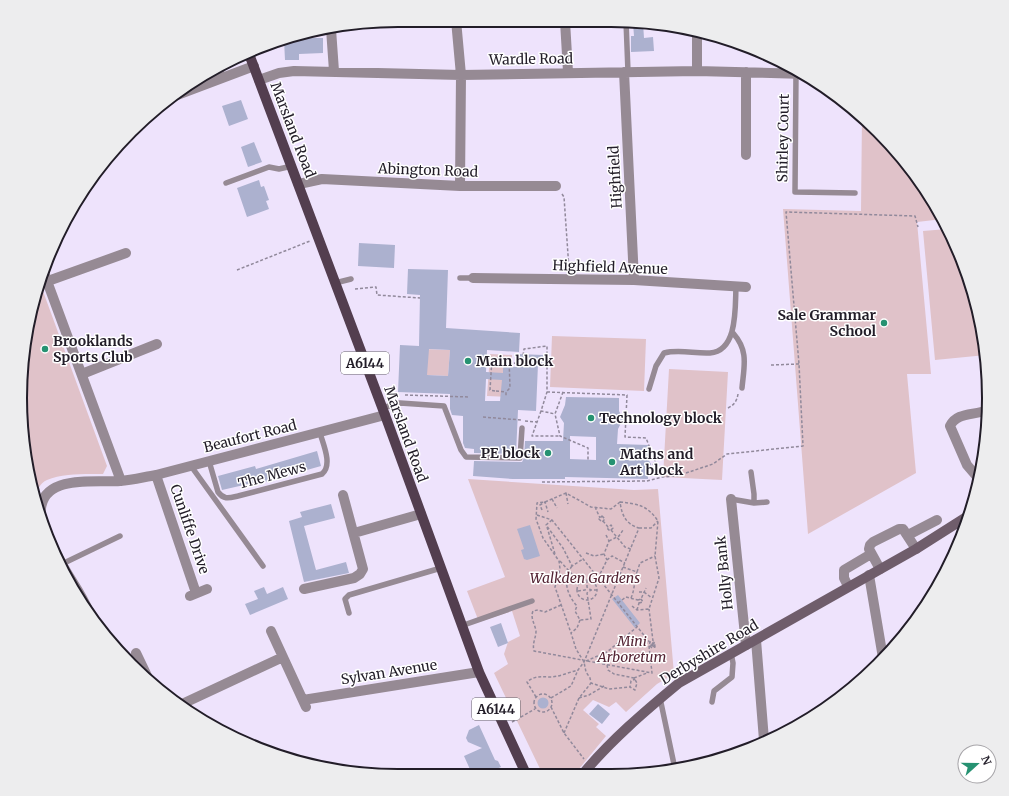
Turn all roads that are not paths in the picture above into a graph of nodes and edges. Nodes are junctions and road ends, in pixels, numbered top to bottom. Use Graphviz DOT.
graph roads {
  1 [pos="457,27"];
  2 [pos="565,27"];
  3 [pos="626,28"];
  4 [pos="330,33"];
  5 [pos="697,38"];
  6 [pos="250,58"];
  7 [pos="254,66"];
  8 [pos="334,71"];
  9 [pos="697,71"];
  10 [pos="221,72"];
  11 [pos="568,72"];
  12 [pos="626,72"];
  13 [pos="746,72"];
  14 [pos="791,74"];
  15 [pos="461,75"];
  16 [pos="224,78"];
  17 [pos="800,79"];
  18 [pos="259,80"];
  19 [pos="193,89"];
  20 [pos="746,155"];
  21 [pos="292,166"];
  22 [pos="226,183"];
  23 [pos="299,184"];
  24 [pos="460,186"];
  25 [pos="556,186"];
  26 [pos="854,193"];
  27 [pos="126,253"];
  28 [pos="48,276"];
  29 [pos="460,278"];
  30 [pos="473,278"];
  31 [pos="47,279"];
  32 [pos="351,279"];
  33 [pos="634,280"];
  34 [pos="335,283"];
  35 [pos="741,287"];
  36 [pos="733,333"];
  37 [pos="157,344"];
  38 [pos="82,374"];
  39 [pos="742,388"];
  40 [pos="649,389"];
  41 [pos="384,412"];
  42 [pos="981,412"];
  43 [pos="522,428"];
  44 [pos="320,433"];
  45 [pos="209,461"];
  46 [pos="190,466"];
  47 [pos="751,472"];
  48 [pos="974,474"];
  49 [pos="156,475"];
  50 [pos="121,481"];
  51 [pos="343,495"];
  52 [pos="731,499"];
  53 [pos="43,502"];
  54 [pos="767,502"];
  55 [pos="754,503"];
  56 [pos="421,514"];
  57 [pos="961,521"];
  58 [pos="354,533"];
  59 [pos="908,535"];
  60 [pos="120,536"];
  61 [pos="936,536"];
  62 [pos="916,549"];
  63 [pos="871,554"];
  64 [pos="65,562"];
  65 [pos="263,566"];
  66 [pos="441,568"];
  67 [pos="880,569"];
  68 [pos="869,575"];
  69 [pos="848,586"];
  70 [pos="207,589"];
  71 [pos="304,589"];
  72 [pos="532,601"];
  73 [pos="349,612"];
  74 [pos="461,626"];
  75 [pos="271,631"];
  76 [pos="756,640"];
  77 [pos="746,645"];
  78 [pos="882,651"];
  79 [pos="136,653"];
  80 [pos="731,653"];
  81 [pos="283,657"];
  82 [pos="142,666"];
  83 [pos="479,672"];
  84 [pos="660,698"];
  85 [pos="186,702"];
  86 [pos="712,702"];
  87 [pos="764,736"];
  88 [pos="675,763"];
  89 [pos="524,769"];
  90 [pos="587,769"];
  1 -- 15 [label="street"];
  2 -- 11 [label="street"];
  3 -- 12 [label="lane"];
  4 -- 8 [label="street"];
  5 -- 9 [label="street"];
  6 -- 7 [label="main road, Marsland Road / A6144"];
  7 -- 16 [label="street"];
  7 -- 18 [label="main road, Marsland Road / A6144"];
  8 -- 15 [label="street, Wardle Road"];
  8 -- 18 [label="street, Wardle Road"];
  9 -- 12 [label="street, Wardle Road"];
  9 -- 13 [label="street, Wardle Road"];
  10 -- 16 [label="lane"];
  11 -- 12 [label="street, Wardle Road"];
  11 -- 15 [label="street, Wardle Road"];
  12 -- 33 [label="street, Highfield"];
  13 -- 14 [label="street, Wardle Road"];
  13 -- 20 [label="street"];
  15 -- 24 [label="street"];
  16 -- 19 [label="street"];
  17 -- 26 [label="lane, Shirley Court"];
  18 -- 21 [label="main road, Marsland Road / A6144"];
  21 -- 22 [label="lane"];
  21 -- 23 [label="main road, Marsland Road / A6144"];
  23 -- 24 [label="street, Abington Road"];
  23 -- 34 [label="main road, Marsland Road / A6144"];
  24 -- 25 [label="street, Abington Road"];
  27 -- 28 [label="street"];
  29 -- 30 [label="lane"];
  30 -- 33 [label="street, Highfield Avenue"];
  31 -- 38 [label="street"];
  32 -- 34 [label="lane"];
  33 -- 35 [label="street, Highfield Avenue"];
  34 -- 41 [label="main road, Marsland Road / A6144"];
  35 -- 36 [label="lane"];
  36 -- 39 [label="lane"];
  36 -- 40 [label="lane"];
  37 -- 38 [label="street"];
  38 -- 50 [label="street"];
  41 -- 43 [label="lane"];
  41 -- 44 [label="street, Beaufort Road"];
  41 -- 56 [label="main road, Marsland Road / A6144"];
  42 -- 48 [label="street"];
  44 -- 45 [label="street, Beaufort Road"];
  44 -- 45 [label="lane, The Mews"];
  45 -- 46 [label="street, Beaufort Road"];
  46 -- 49 [label="street, Beaufort Road"];
  46 -- 65 [label="lane"];
  47 -- 55 [label="lane"];
  49 -- 50 [label="street, Beaufort Road"];
  49 -- 70 [label="street, Cunliffe Drive"];
  50 -- 53 [label="street, Beaufort Road"];
  51 -- 58 [label="street"];
  52 -- 55 [label="lane"];
  52 -- 77 [label="street, Holly Bank"];
  54 -- 55 [label="lane"];
  56 -- 58 [label="street"];
  56 -- 66 [label="main road, Marsland Road / A6144"];
  57 -- 61 [label="street, Derbyshire Road"];
  58 -- 71 [label="street"];
  59 -- 61 [label="street"];
  59 -- 62 [label="street"];
  59 -- 63 [label="street"];
  60 -- 64 [label="lane"];
  61 -- 62 [label="street, Derbyshire Road"];
  62 -- 67 [label="street, Derbyshire Road"];
  63 -- 67 [label="street"];
  63 -- 69 [label="street"];
  66 -- 73 [label="lane"];
  66 -- 74 [label="main road, Marsland Road / A6144"];
  67 -- 68 [label="street, Derbyshire Road"];
  68 -- 69 [label="street, Derbyshire Road"];
  68 -- 78 [label="street"];
  69 -- 76 [label="street, Derbyshire Road"];
  72 -- 74 [label="lane"];
  74 -- 83 [label="main road, Marsland Road / A6144"];
  75 -- 81 [label="street"];
  76 -- 77 [label="street, Derbyshire Road"];
  76 -- 87 [label="street"];
  77 -- 80 [label="street, Derbyshire Road"];
  79 -- 82 [label="street"];
  80 -- 84 [label="street, Derbyshire Road"];
  80 -- 86 [label="lane"];
  81 -- 83 [label="street, Sylvan Avenue"];
  81 -- 85 [label="street"];
  83 -- 89 [label="main road, Marsland Road / A6144"];
  84 -- 88 [label="lane"];
  84 -- 90 [label="street, Derbyshire Road"];
}
